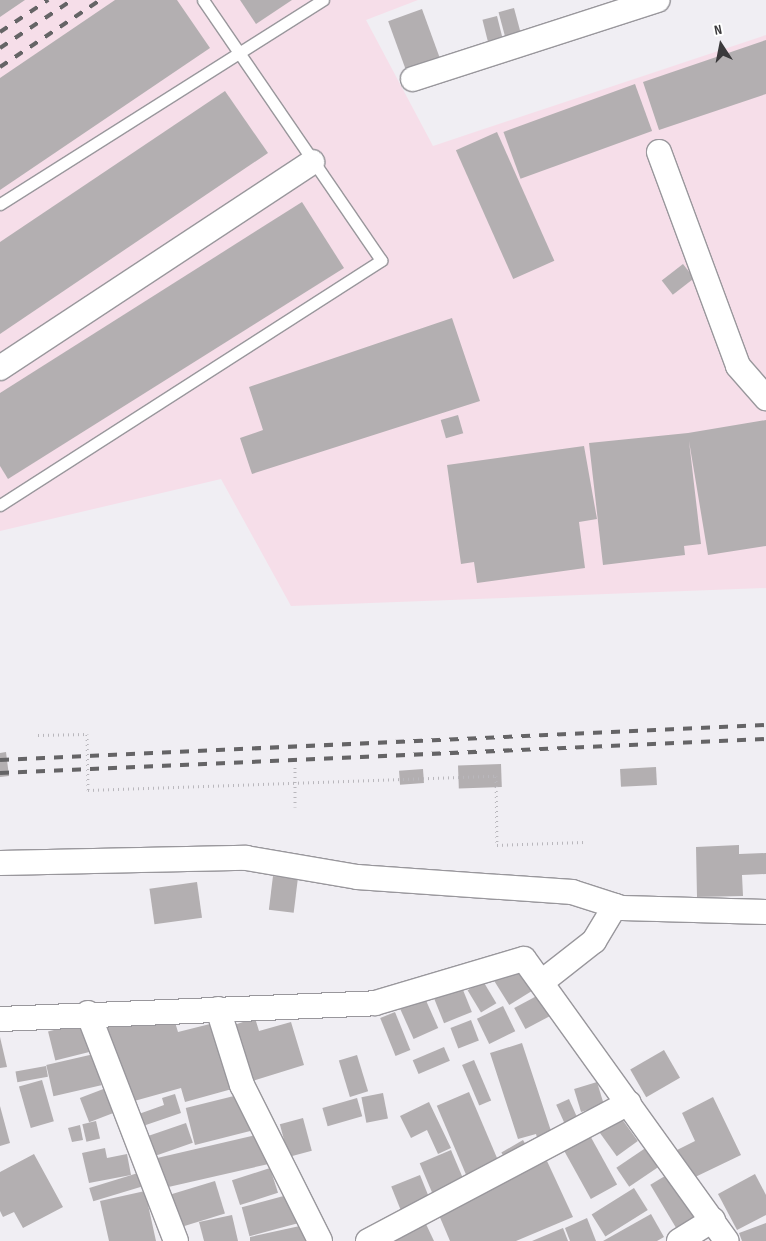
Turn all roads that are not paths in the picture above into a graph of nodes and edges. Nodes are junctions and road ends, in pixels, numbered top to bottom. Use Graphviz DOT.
graph roads {
  1 [pos="203,0"];
  2 [pos="324,0"];
  3 [pos="658,0"];
  4 [pos="240,54"];
  5 [pos="413,79"];
  6 [pos="659,152"];
  7 [pos="312,162"];
  8 [pos="0,204"];
  9 [pos="0,368"];
  10 [pos="766,398"];
  11 [pos="0,505"];
  12 [pos="0,863"];
  13 [pos="615,906"];
  14 [pos="766,912"];
  15 [pos="543,981"];
  16 [pos="218,1009"];
  17 [pos="88,1013"];
  18 [pos="0,1019"];
  19 [pos="629,1103"];
  20 [pos="713,1220"];
  21 [pos="176,1241"];
  22 [pos="320,1241"];
  23 [pos="368,1241"];
  24 [pos="679,1241"];
  25 [pos="727,1241"];
  1 -- 4 [label="lane"];
  2 -- 4 [label="lane"];
  3 -- 5 [label="street"];
  4 -- 7 [label="lane"];
  4 -- 8 [label="lane"];
  6 -- 10 [label="street"];
  7 -- 9 [label="street"];
  7 -- 11 [label="lane"];
  12 -- 13 [label="street"];
  13 -- 14 [label="street"];
  13 -- 15 [label="street"];
  15 -- 16 [label="street"];
  15 -- 19 [label="street"];
  16 -- 17 [label="street"];
  16 -- 22 [label="street"];
  17 -- 18 [label="street"];
  17 -- 21 [label="street"];
  19 -- 20 [label="street"];
  19 -- 23 [label="street"];
  20 -- 24 [label="street"];
  20 -- 25 [label="street"];
}
